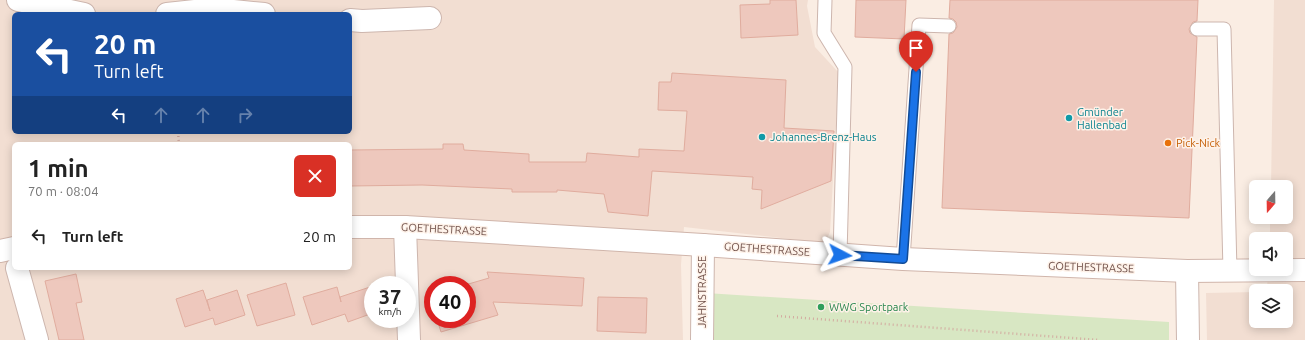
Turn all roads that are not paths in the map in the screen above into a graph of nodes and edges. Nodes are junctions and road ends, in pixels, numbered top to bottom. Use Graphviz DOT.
graph roads {
  1 [pos="18,0"];
  2 [pos="825,0"];
  3 [pos="75,12"];
  4 [pos="185,12"];
  5 [pos="243,12"];
  6 [pos="430,18"];
  7 [pos="352,20"];
  8 [pos="949,26"];
  9 [pos="1197,29"];
  10 [pos="352,227"];
  11 [pos="406,227"];
  12 [pos="703,245"];
  13 [pos="840,255"];
  14 [pos="903,259"];
  15 [pos="17,270"];
  16 [pos="1305,270"];
  17 [pos="1187,271"];
  18 [pos="1230,271"];
  19 [pos="37,340"];
  20 [pos="410,340"];
  21 [pos="702,340"];
  22 [pos="1188,340"];
  1 -- 3 [label="street"];
  2 -- 13 [label="lane"];
  4 -- 5 [label="street"];
  6 -- 7 [label="street"];
  8 -- 14 [label="lane"];
  9 -- 18 [label="lane"];
  10 -- 11 [label="street, GOETHESTRASSE"];
  11 -- 12 [label="street, GOETHESTRASSE"];
  11 -- 20 [label="street"];
  12 -- 13 [label="street, GOETHESTRASSE"];
  12 -- 21 [label="street, JAHNSTRASSE"];
  13 -- 14 [label="street, GOETHESTRASSE"];
  14 -- 17 [label="street, GOETHESTRASSE"];
  15 -- 19 [label="street"];
  16 -- 18 [label="street, GOETHESTRASSE"];
  17 -- 18 [label="street, GOETHESTRASSE"];
  17 -- 22 [label="street"];
}
